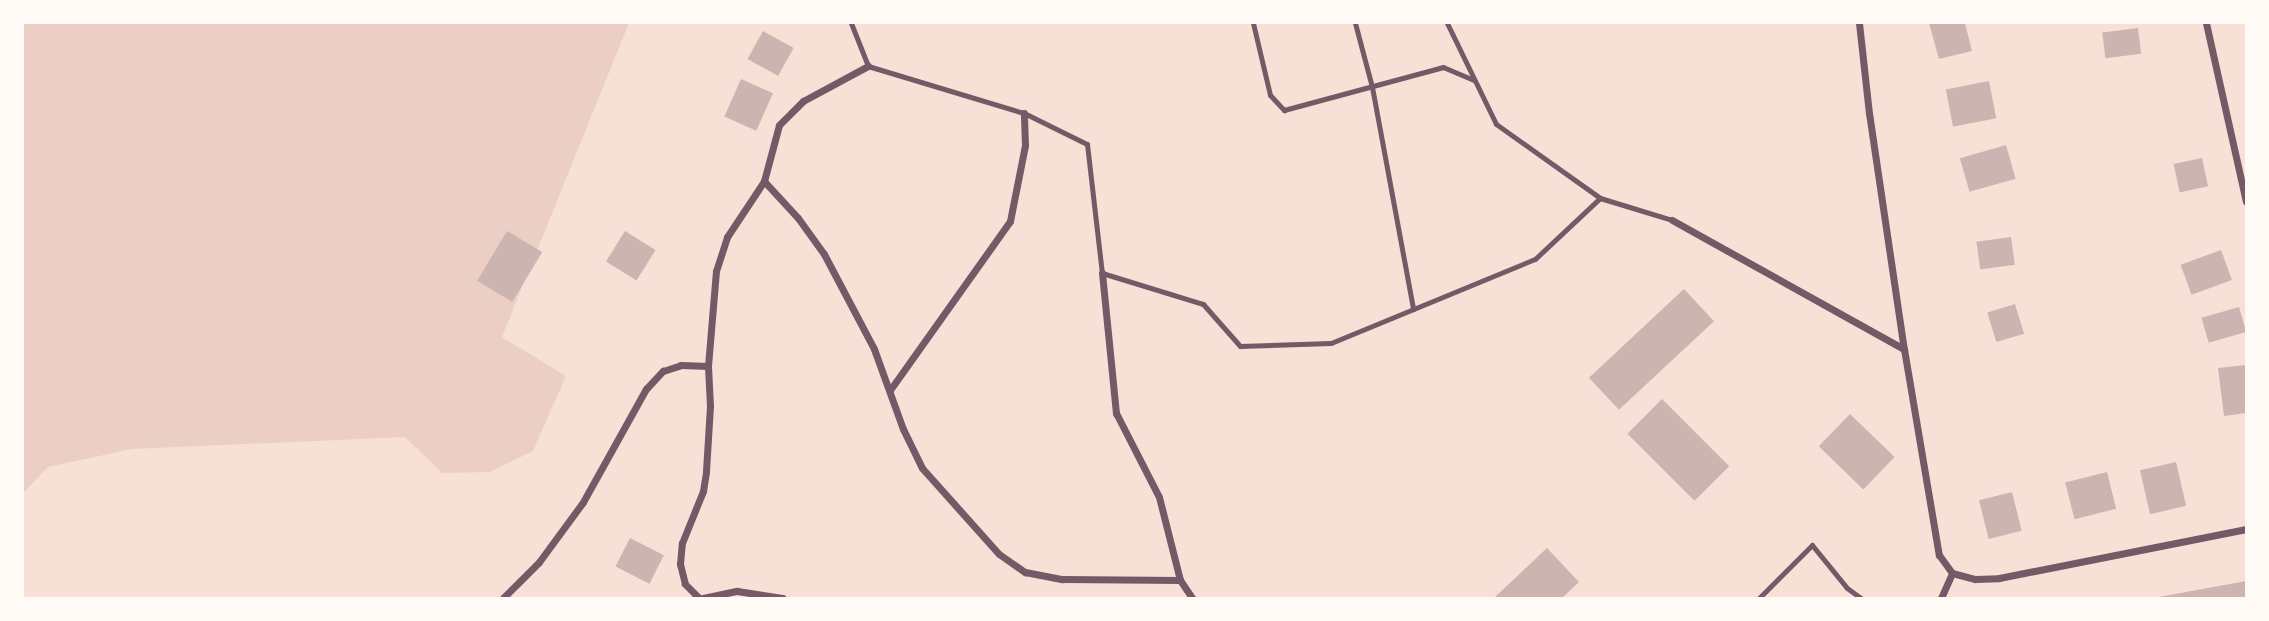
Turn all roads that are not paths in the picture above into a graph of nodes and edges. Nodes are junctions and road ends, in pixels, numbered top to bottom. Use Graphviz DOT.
graph roads {
  1 [pos="851,23"];
  2 [pos="1253,23"];
  3 [pos="1355,23"];
  4 [pos="1447,23"];
  5 [pos="1859,23"];
  6 [pos="2206,23"];
  7 [pos="868,66"];
  8 [pos="1474,80"];
  9 [pos="1372,87"];
  10 [pos="1024,113"];
  11 [pos="764,181"];
  12 [pos="1601,198"];
  13 [pos="2246,202"];
  14 [pos="1672,220"];
  15 [pos="1102,273"];
  16 [pos="1413,309"];
  17 [pos="1904,348"];
  18 [pos="708,366"];
  19 [pos="890,390"];
  20 [pos="2246,529"];
  21 [pos="1952,573"];
  22 [pos="1180,580"];
  23 [pos="503,598"];
  24 [pos="701,598"];
  25 [pos="782,598"];
  26 [pos="1192,598"];
  27 [pos="1759,598"];
  28 [pos="1861,598"];
  29 [pos="1941,598"];
  1 -- 7 [label="lane"];
  2 -- 9 [label="lane"];
  3 -- 9 [label="lane"];
  4 -- 8 [label="lane"];
  5 -- 17 [label="street"];
  6 -- 13 [label="street"];
  7 -- 10 [label="lane"];
  7 -- 11 [label="street"];
  8 -- 9 [label="lane"];
  8 -- 12 [label="lane"];
  9 -- 16 [label="lane"];
  10 -- 15 [label="lane"];
  10 -- 19 [label="street"];
  11 -- 18 [label="street"];
  11 -- 19 [label="street"];
  12 -- 14 [label="lane"];
  12 -- 16 [label="lane"];
  14 -- 17 [label="street"];
  15 -- 16 [label="lane"];
  15 -- 22 [label="street"];
  17 -- 21 [label="street"];
  18 -- 23 [label="street"];
  18 -- 24 [label="street"];
  19 -- 22 [label="street"];
  20 -- 21 [label="street"];
  21 -- 29 [label="street"];
  22 -- 26 [label="street"];
  24 -- 25 [label="street"];
  27 -- 28 [label="lane"];
}
